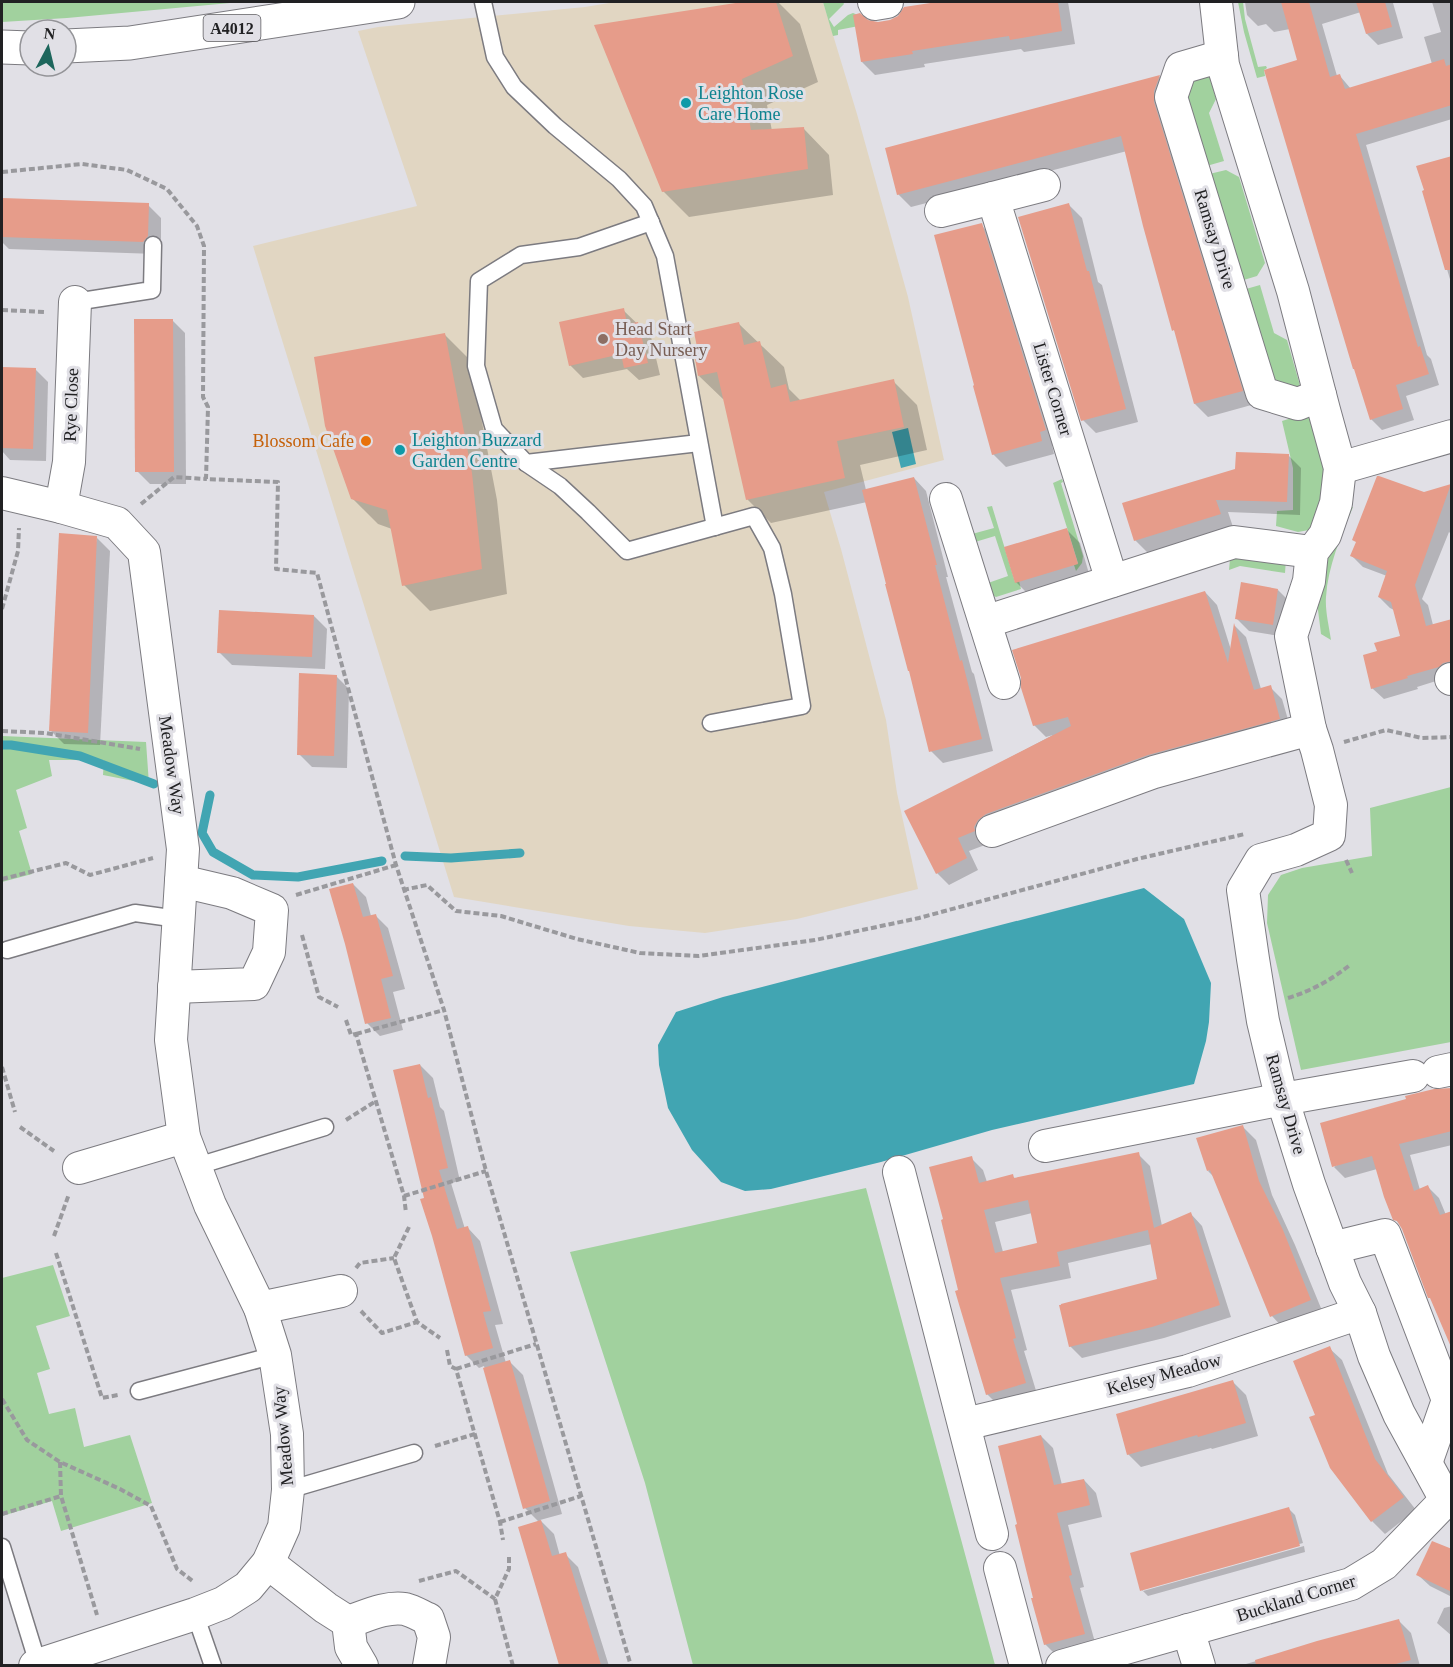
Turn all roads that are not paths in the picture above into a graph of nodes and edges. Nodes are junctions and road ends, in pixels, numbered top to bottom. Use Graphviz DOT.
graph roads {
  1 [pos="398,2"];
  2 [pos="483,2"];
  3 [pos="874,2"];
  4 [pos="887,2"];
  5 [pos="1216,2"];
  6 [pos="78,45"];
  7 [pos="1222,56"];
  8 [pos="1044,185"];
  9 [pos="993,198"];
  10 [pos="941,211"];
  11 [pos="651,222"];
  12 [pos="153,245"];
  13 [pos="74,308"];
  14 [pos="1320,395"];
  15 [pos="1452,436"];
  16 [pos="699,443"];
  17 [pos="526,463"];
  18 [pos="1340,468"];
  19 [pos="11,495"];
  20 [pos="946,499"];
  21 [pos="61,507"];
  22 [pos="715,527"];
  23 [pos="1312,552"];
  24 [pos="1112,581"];
  25 [pos="985,622"];
  26 [pos="1004,683"];
  27 [pos="711,723"];
  28 [pos="1313,740"];
  29 [pos="992,831"];
  30 [pos="181,881"];
  31 [pos="178,920"];
  32 [pos="7,950"];
  33 [pos="174,987"];
  34 [pos="1434,1072"];
  35 [pos="1283,1099"];
  36 [pos="325,1127"];
  37 [pos="184,1137"];
  38 [pos="1046,1146"];
  39 [pos="194,1167"];
  40 [pos="79,1168"];
  41 [pos="899,1172"];
  42 [pos="1332,1248"];
  43 [pos="341,1291"];
  44 [pos="260,1308"];
  45 [pos="1360,1313"];
  46 [pos="275,1354"];
  47 [pos="139,1391"];
  48 [pos="965,1424"];
  49 [pos="414,1453"];
  50 [pos="1426,1463"];
  51 [pos="288,1490"];
  52 [pos="1449,1501"];
  53 [pos="992,1534"];
  54 [pos="2,1547"];
  55 [pos="268,1563"];
  56 [pos="1000,1568"];
  57 [pos="209,1609"];
  58 [pos="348,1622"];
  59 [pos="1188,1630"];
  60 [pos="37,1665"];
  61 [pos="213,1665"];
  62 [pos="362,1665"];
  63 [pos="429,1665"];
  64 [pos="1026,1665"];
  65 [pos="1062,1665"];
  66 [pos="1199,1665"];
  1 -- 6 [label="main road, A4012"];
  2 -- 11 [label="lane"];
  3 -- 4 [label="street"];
  5 -- 7 [label="street, Ramsay Drive"];
  7 -- 14 [label="street, Ramsay Drive"];
  7 -- 14 [label="street, Ramsay Drive"];
  8 -- 9 [label="street"];
  9 -- 10 [label="street"];
  9 -- 24 [label="street, Lister Corner"];
  11 -- 16 [label="lane"];
  11 -- 17 [label="lane"];
  12 -- 13 [label="lane"];
  13 -- 21 [label="street, Rye Close"];
  14 -- 18 [label="street, Ramsay Drive"];
  15 -- 18 [label="street"];
  16 -- 17 [label="lane"];
  16 -- 22 [label="lane"];
  17 -- 22 [label="lane"];
  18 -- 23 [label="street, Ramsay Drive"];
  19 -- 21 [label="street"];
  20 -- 25 [label="street"];
  21 -- 30 [label="street, Meadow Way"];
  22 -- 27 [label="lane"];
  23 -- 24 [label="street"];
  23 -- 28 [label="street, Ramsay Drive"];
  24 -- 25 [label="street"];
  25 -- 26 [label="street"];
  28 -- 29 [label="street"];
  28 -- 35 [label="street, Ramsay Drive"];
  30 -- 31 [label="street, Meadow Way"];
  30 -- 33 [label="street"];
  31 -- 32 [label="lane"];
  31 -- 33 [label="street, Meadow Way"];
  33 -- 37 [label="street, Meadow Way"];
  34 -- 35 [label="street"];
  35 -- 38 [label="street"];
  35 -- 42 [label="street, Ramsay Drive"];
  36 -- 39 [label="lane"];
  37 -- 39 [label="street, Meadow Way"];
  37 -- 40 [label="street"];
  39 -- 44 [label="street, Meadow Way"];
  41 -- 48 [label="street"];
  42 -- 45 [label="street, Ramsay Drive"];
  42 -- 50 [label="street"];
  43 -- 44 [label="street"];
  44 -- 46 [label="street, Meadow Way"];
  45 -- 48 [label="street, Kelsey Meadow"];
  45 -- 50 [label="street, Ramsay Drive"];
  46 -- 47 [label="lane"];
  46 -- 51 [label="street, Meadow Way"];
  48 -- 53 [label="street"];
  49 -- 51 [label="lane"];
  50 -- 52 [label="street, Ramsay Drive"];
  51 -- 55 [label="street, Meadow Way"];
  52 -- 59 [label="street, Buckland Corner"];
  54 -- 60 [label="lane"];
  55 -- 57 [label="street, Meadow Way"];
  55 -- 58 [label="street"];
  56 -- 64 [label="street"];
  57 -- 60 [label="street, Meadow Way"];
  57 -- 61 [label="lane"];
  58 -- 62 [label="street"];
  58 -- 63 [label="street"];
  59 -- 65 [label="street, Buckland Corner"];
  59 -- 66 [label="street"];
}
